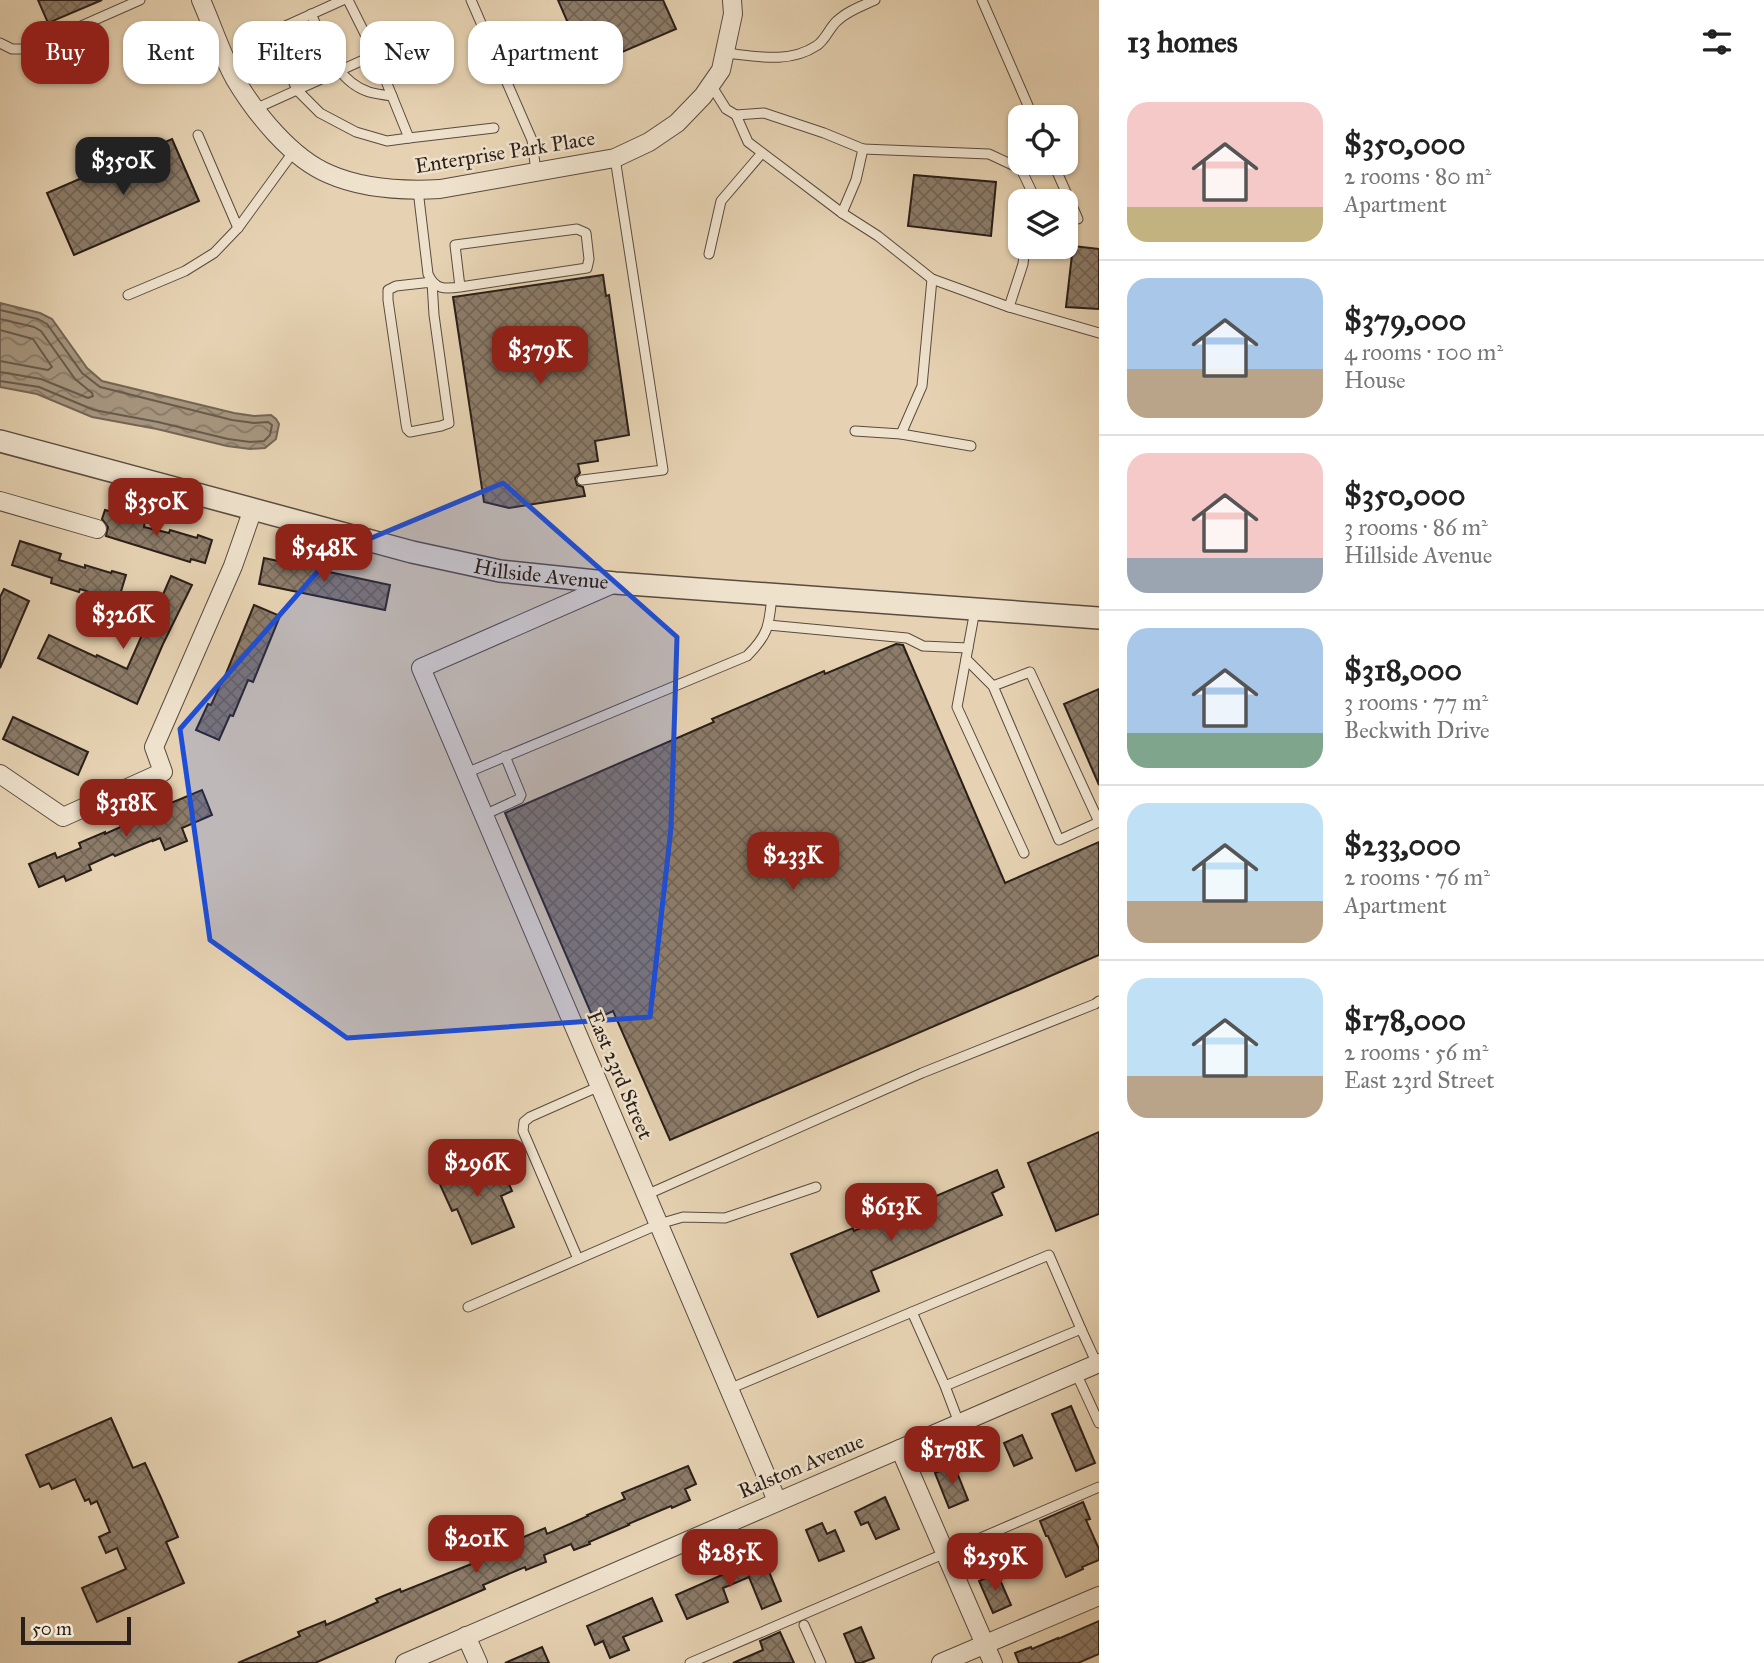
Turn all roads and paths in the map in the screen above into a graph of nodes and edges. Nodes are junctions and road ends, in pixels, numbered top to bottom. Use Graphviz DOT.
graph roads {
  1 [pos="140,0"];
  2 [pos="201,0"];
  3 [pos="345,0"];
  4 [pos="471,0"];
  5 [pos="732,0"];
  6 [pos="875,0"];
  7 [pos="982,0"];
  8 [pos="311,14"];
  9 [pos="314,21"];
  10 [pos="360,27"];
  11 [pos="0,43"];
  12 [pos="725,53"];
  13 [pos="346,78"];
  14 [pos="310,84"];
  15 [pos="386,84"];
  16 [pos="711,85"];
  17 [pos="296,90"];
  18 [pos="391,96"];
  19 [pos="1028,105"];
  20 [pos="255,109"];
  21 [pos="736,115"];
  22 [pos="494,128"];
  23 [pos="198,135"];
  24 [pos="408,138"];
  25 [pos="863,149"];
  26 [pos="294,151"];
  27 [pos="762,153"];
  28 [pos="615,158"];
  29 [pos="536,172"];
  30 [pos="1031,189"];
  31 [pos="418,190"];
  32 [pos="842,213"];
  33 [pos="238,228"];
  34 [pos="709,254"];
  35 [pos="1024,259"];
  36 [pos="932,279"];
  37 [pos="432,282"];
  38 [pos="460,286"];
  39 [pos="128,295"];
  40 [pos="1009,307"];
  41 [pos="1099,333"];
  42 [pos="855,431"];
  43 [pos="901,434"];
  44 [pos="0,441"];
  45 [pos="971,446"];
  46 [pos="582,481"];
  47 [pos="0,501"];
  48 [pos="253,509"];
  49 [pos="97,529"];
  50 [pos="615,583"];
  51 [pos="772,594"];
  52 [pos="975,610"];
  53 [pos="1099,618"];
  54 [pos="768,625"];
  55 [pos="968,648"];
  56 [pos="966,659"];
  57 [pos="993,686"];
  58 [pos="505,756"];
  59 [pos="466,773"];
  60 [pos="0,774"];
  61 [pos="484,815"];
  62 [pos="1024,853"];
  63 [pos="1099,1000"];
  64 [pos="600,1086"];
  65 [pos="816,1188"];
  66 [pos="646,1195"];
  67 [pos="659,1224"];
  68 [pos="578,1259"];
  69 [pos="468,1307"];
  70 [pos="912,1312"];
  71 [pos="1081,1329"];
  72 [pos="1098,1364"];
  73 [pos="1076,1373"];
  74 [pos="945,1386"];
  75 [pos="729,1389"];
  76 [pos="959,1423"];
  77 [pos="1099,1423"];
  78 [pos="900,1449"];
  79 [pos="1099,1487"];
  80 [pos="777,1501"];
  81 [pos="946,1553"];
  82 [pos="1099,1596"];
  83 [pos="804,1625"];
  84 [pos="466,1636"];
  85 [pos="985,1644"];
  86 [pos="405,1663"];
  87 [pos="478,1663"];
  88 [pos="690,1663"];
  89 [pos="821,1663"];
  90 [pos="941,1663"];
  91 [pos="993,1663"];
  1 -- 11 [label="lane"];
  2 -- 20 [label="street, Enterprise Park Place"];
  3 -- 8 [label="lane"];
  3 -- 10 [label="lane"];
  4 -- 29 [label="lane"];
  5 -- 12 [label="street, Enterprise Park Place"];
  6 -- 12 [label="lane"];
  7 -- 19 [label="lane"];
  8 -- 9 [label="lane"];
  8 -- 17 [label="lane"];
  12 -- 16 [label="street, Enterprise Park Place"];
  13 -- 18 [label="lane"];
  14 -- 17 [label="lane"];
  15 -- 18 [label="lane"];
  16 -- 21 [label="lane"];
  16 -- 28 [label="street, Enterprise Park Place"];
  17 -- 20 [label="lane"];
  17 -- 24 [label="lane"];
  18 -- 24 [label="lane"];
  20 -- 26 [label="street, Enterprise Park Place"];
  21 -- 25 [label="lane"];
  21 -- 27 [label="lane"];
  22 -- 24 [label="lane"];
  23 -- 33 [label="lane"];
  25 -- 30 [label="lane"];
  25 -- 32 [label="lane"];
  26 -- 31 [label="street, Enterprise Park Place"];
  26 -- 33 [label="lane"];
  27 -- 32 [label="lane"];
  27 -- 34 [label="lane"];
  28 -- 29 [label="street, Enterprise Park Place"];
  28 -- 46 [label="lane"];
  29 -- 31 [label="street, Enterprise Park Place"];
  31 -- 37 [label="lane"];
  32 -- 36 [label="lane"];
  33 -- 39 [label="lane"];
  35 -- 40 [label="lane"];
  36 -- 40 [label="lane"];
  36 -- 43 [label="lane"];
  37 -- 37 [label="lane"];
  37 -- 38 [label="lane"];
  38 -- 38 [label="lane"];
  40 -- 41 [label="lane"];
  42 -- 43 [label="lane"];
  43 -- 45 [label="lane"];
  44 -- 48 [label="street, Hillside Avenue"];
  47 -- 49 [label="street"];
  48 -- 50 [label="street, Hillside Avenue"];
  48 -- 60 [label="street"];
  50 -- 51 [label="street, Hillside Avenue"];
  50 -- 59 [label="street, East 23rd Street"];
  51 -- 52 [label="street, Hillside Avenue"];
  51 -- 54 [label="lane"];
  52 -- 53 [label="street, Hillside Avenue"];
  52 -- 55 [label="lane"];
  54 -- 55 [label="lane"];
  54 -- 58 [label="lane"];
  55 -- 56 [label="lane"];
  56 -- 57 [label="lane"];
  56 -- 62 [label="lane"];
  57 -- 57 [label="lane"];
  58 -- 59 [label="lane"];
  58 -- 61 [label="lane"];
  59 -- 61 [label="street, East 23rd Street"];
  61 -- 64 [label="street, East 23rd Street"];
  63 -- 66 [label="lane"];
  64 -- 66 [label="street, East 23rd Street"];
  64 -- 68 [label="lane"];
  65 -- 67 [label="lane"];
  66 -- 67 [label="street, East 23rd Street"];
  67 -- 68 [label="lane"];
  67 -- 75 [label="street, East 23rd Street"];
  68 -- 69 [label="lane"];
  70 -- 71 [label="lane"];
  70 -- 74 [label="lane"];
  70 -- 75 [label="lane"];
  71 -- 72 [label="lane"];
  71 -- 74 [label="lane"];
  72 -- 73 [label="street, Ralston Avenue"];
  73 -- 76 [label="street, Ralston Avenue"];
  73 -- 77 [label="lane"];
  74 -- 76 [label="lane"];
  75 -- 80 [label="street, East 23rd Street"];
  76 -- 78 [label="street, Ralston Avenue"];
  78 -- 80 [label="street, Ralston Avenue"];
  78 -- 81 [label="street"];
  79 -- 81 [label="lane"];
  80 -- 84 [label="street, Ralston Avenue"];
  81 -- 85 [label="street"];
  81 -- 88 [label="lane"];
  82 -- 85 [label="street"];
  83 -- 89 [label="lane"];
  84 -- 86 [label="street, Ralston Avenue"];
  84 -- 87 [label="street"];
  85 -- 90 [label="street"];
  85 -- 91 [label="street"];
}
